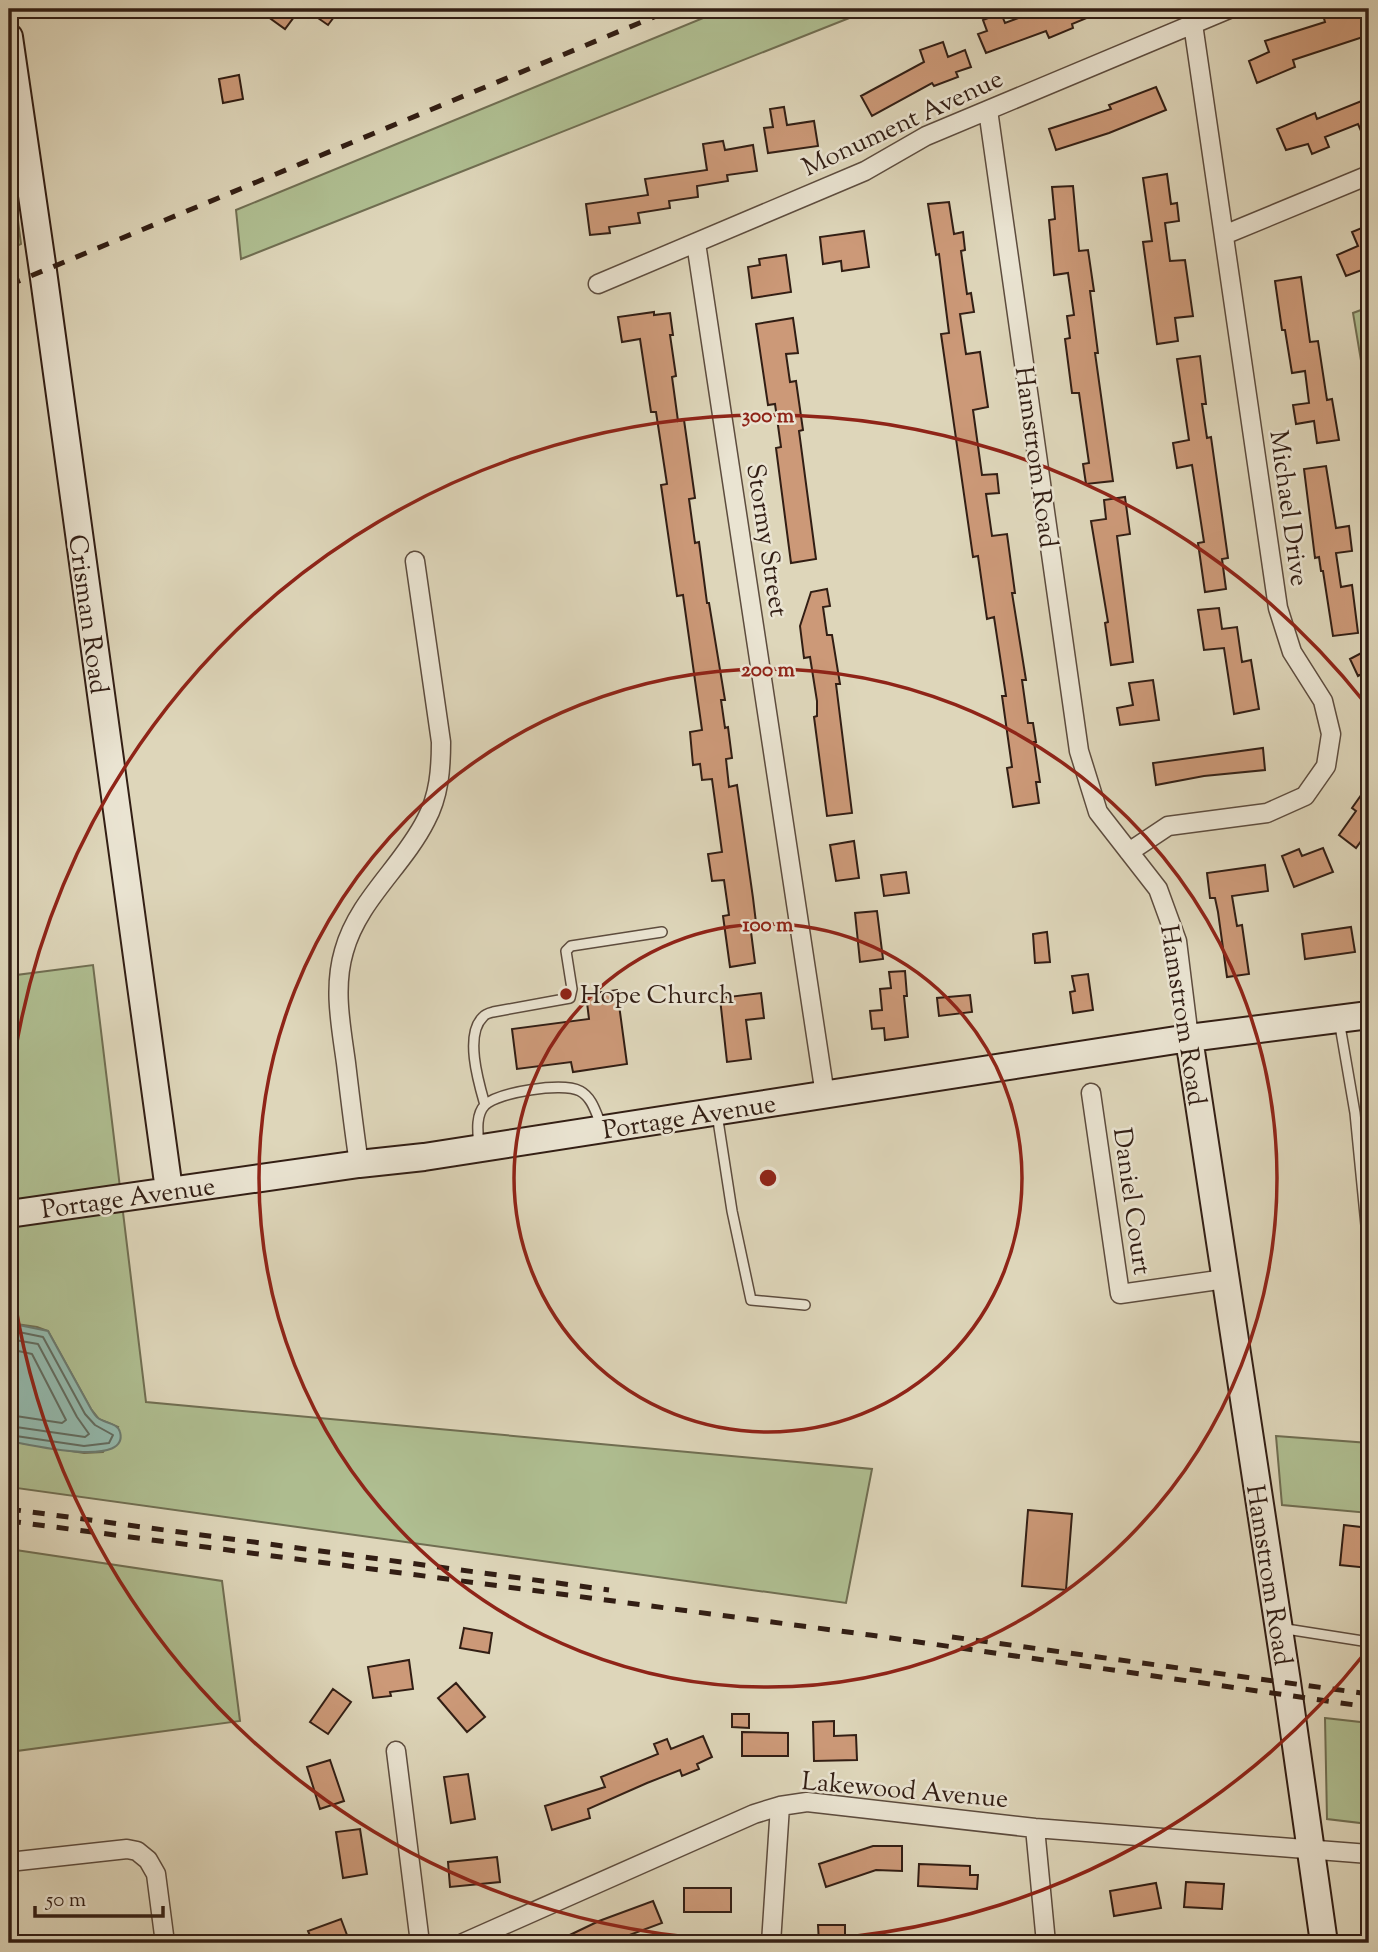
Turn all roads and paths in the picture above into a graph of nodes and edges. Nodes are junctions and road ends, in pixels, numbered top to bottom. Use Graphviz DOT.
graph roads {
  1 [pos="1229,9"];
  2 [pos="1193,24"];
  3 [pos="9,37"];
  4 [pos="988,110"];
  5 [pos="1369,175"];
  6 [pos="1224,235"];
  7 [pos="696,243"];
  8 [pos="598,284"];
  9 [pos="415,561"];
  10 [pos="1129,852"];
  11 [pos="662,932"];
  12 [pos="1369,1015"];
  13 [pos="1339,1019"];
  14 [pos="1189,1038"];
  15 [pos="1091,1093"];
  16 [pos="825,1095"];
  17 [pos="485,1105"];
  18 [pos="716,1112"];
  19 [pos="603,1129"];
  20 [pos="479,1149"];
  21 [pos="359,1164"];
  22 [pos="169,1190"];
  23 [pos="9,1214"];
  24 [pos="1369,1256"];
  25 [pos="1225,1279"];
  26 [pos="805,1305"];
  27 [pos="1279,1628"];
  28 [pos="1369,1642"];
  29 [pos="396,1751"];
  30 [pos="780,1805"];
  31 [pos="1035,1828"];
  32 [pos="1311,1850"];
  33 [pos="1369,1854"];
  34 [pos="9,1862"];
  35 [pos="165,1943"];
  36 [pos="420,1943"];
  37 [pos="463,1943"];
  38 [pos="771,1943"];
  39 [pos="1046,1943"];
  40 [pos="1324,1943"];
  1 -- 2 [label="street, Monument Avenue"];
  2 -- 4 [label="street, Monument Avenue"];
  2 -- 6 [label="street, Michael Drive"];
  3 -- 22 [label="street, Crisman Road"];
  4 -- 7 [label="street, Monument Avenue"];
  4 -- 10 [label="street, Hamstrom Road"];
  5 -- 6 [label="street"];
  6 -- 10 [label="street, Michael Drive"];
  7 -- 8 [label="street, Monument Avenue"];
  7 -- 16 [label="street, Stormy Street"];
  9 -- 21 [label="street"];
  10 -- 14 [label="street, Hamstrom Road"];
  11 -- 17 [label="lane"];
  12 -- 13 [label="street, Portage Avenue"];
  13 -- 14 [label="street, Portage Avenue"];
  13 -- 24 [label="lane"];
  14 -- 16 [label="street, Portage Avenue"];
  14 -- 25 [label="street, Hamstrom Road"];
  15 -- 25 [label="street, Daniel Court"];
  16 -- 18 [label="street, Portage Avenue"];
  17 -- 19 [label="lane"];
  17 -- 20 [label="lane"];
  18 -- 19 [label="street, Portage Avenue"];
  18 -- 26 [label="lane"];
  19 -- 20 [label="street, Portage Avenue"];
  20 -- 21 [label="street, Portage Avenue"];
  21 -- 22 [label="street, Portage Avenue"];
  22 -- 23 [label="street, Portage Avenue"];
  25 -- 27 [label="street, Hamstrom Road"];
  27 -- 28 [label="lane"];
  27 -- 32 [label="street, Hamstrom Road"];
  29 -- 36 [label="street"];
  30 -- 31 [label="street, Lakewood Avenue"];
  30 -- 37 [label="street, Lakewood Avenue"];
  30 -- 38 [label="street"];
  31 -- 32 [label="street, Lakewood Avenue"];
  31 -- 39 [label="street"];
  32 -- 33 [label="street, Lakewood Avenue"];
  32 -- 40 [label="street, Hamstrom Road"];
  34 -- 35 [label="street"];
}
